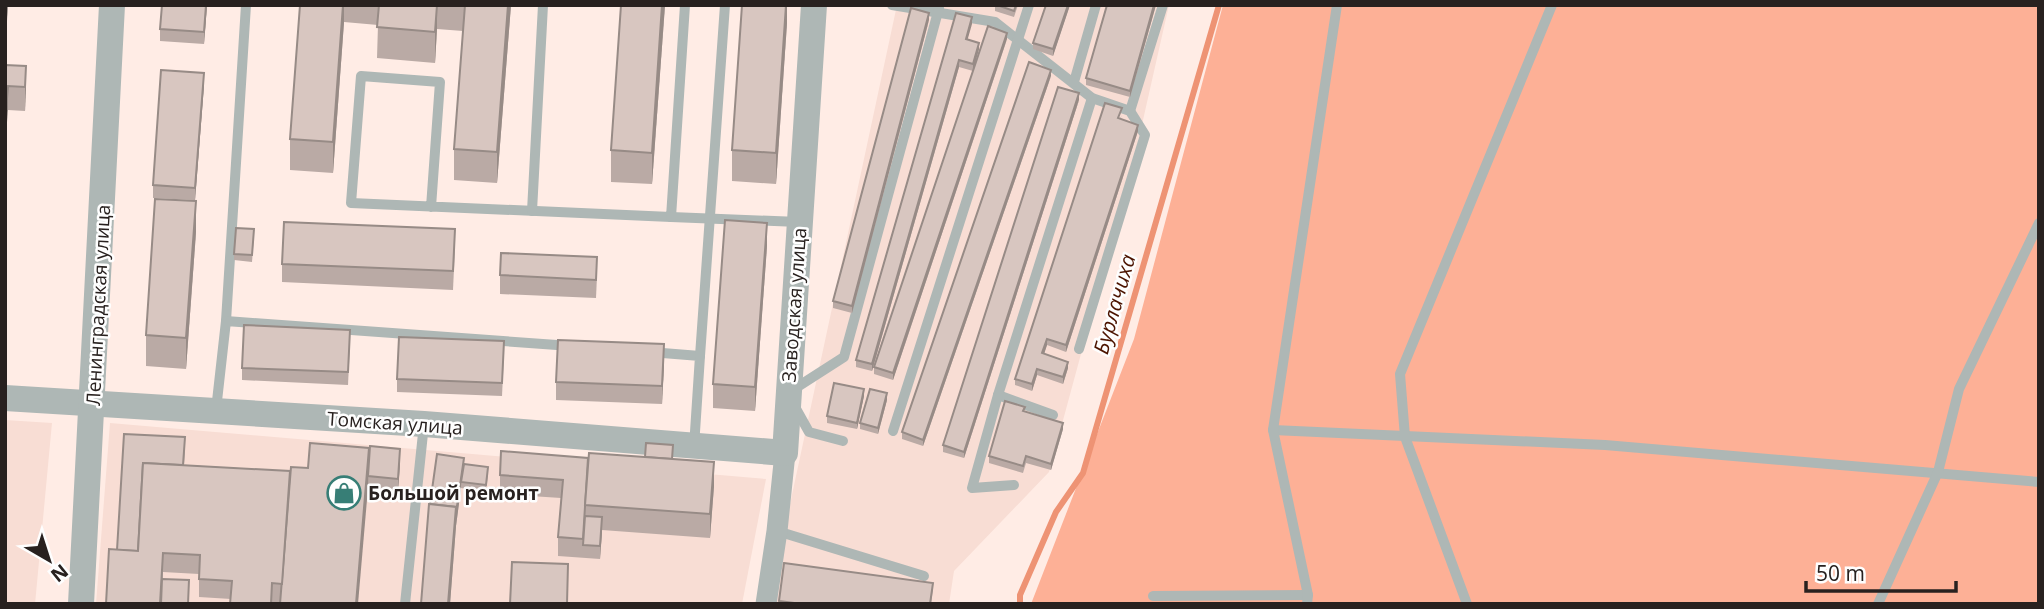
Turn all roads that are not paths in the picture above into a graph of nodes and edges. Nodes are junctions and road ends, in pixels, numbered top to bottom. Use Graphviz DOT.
graph roads {
  1 [pos="111,5"];
  2 [pos="246,5"];
  3 [pos="543,5"];
  4 [pos="685,5"];
  5 [pos="725,5"];
  6 [pos="814,5"];
  7 [pos="892,5"];
  8 [pos="1029,5"];
  9 [pos="1096,5"];
  10 [pos="1163,5"];
  11 [pos="1338,5"];
  12 [pos="1552,5"];
  13 [pos="939,9"];
  14 [pos="1017,41"];
  15 [pos="1074,82"];
  16 [pos="1092,97"];
  17 [pos="1130,111"];
  18 [pos="431,207"];
  19 [pos="532,211"];
  20 [pos="671,217"];
  21 [pos="710,218"];
  22 [pos="799,222"];
  23 [pos="2039,223"];
  24 [pos="226,321"];
  25 [pos="589,348"];
  26 [pos="1079,349"];
  27 [pos="631,351"];
  28 [pos="700,356"];
  29 [pos="787,393"];
  30 [pos="998,395"];
  31 [pos="5,398"];
  32 [pos="93,404"];
  33 [pos="216,413"];
  34 [pos="1053,415"];
  35 [pos="424,424"];
  36 [pos="1273,430"];
  37 [pos="893,431"];
  38 [pos="1405,436"];
  39 [pos="843,441"];
  40 [pos="694,447"];
  41 [pos="785,453"];
  42 [pos="1938,472"];
  43 [pos="2039,482"];
  44 [pos="1014,485"];
  45 [pos="778,531"];
  46 [pos="924,576"];
  47 [pos="1153,596"];
  48 [pos="1307,599"];
  49 [pos="81,604"];
  50 [pos="405,604"];
  51 [pos="766,604"];
  52 [pos="1466,604"];
  53 [pos="1878,604"];
  1 -- 32 [label="street, Ленинградская улица"];
  2 -- 24 [label="lane"];
  3 -- 19 [label="lane"];
  4 -- 20 [label="lane"];
  5 -- 21 [label="lane"];
  6 -- 22 [label="street, Заводская улица"];
  7 -- 13 [label="lane"];
  8 -- 14 [label="lane"];
  9 -- 15 [label="lane"];
  10 -- 17 [label="lane"];
  11 -- 36 [label="lane"];
  12 -- 38 [label="lane"];
  13 -- 14 [label="lane"];
  13 -- 29 [label="lane"];
  14 -- 15 [label="lane"];
  14 -- 37 [label="lane"];
  15 -- 16 [label="lane"];
  16 -- 17 [label="lane"];
  16 -- 30 [label="lane"];
  17 -- 26 [label="lane"];
  18 -- 18 [label="lane"];
  18 -- 19 [label="lane"];
  19 -- 20 [label="lane"];
  20 -- 21 [label="lane"];
  21 -- 22 [label="lane"];
  21 -- 28 [label="lane"];
  22 -- 29 [label="street, Заводская улица"];
  23 -- 42 [label="lane"];
  24 -- 25 [label="lane"];
  24 -- 33 [label="lane"];
  27 -- 28 [label="lane"];
  28 -- 40 [label="lane"];
  29 -- 39 [label="lane"];
  29 -- 41 [label="street, Заводская улица"];
  30 -- 34 [label="lane"];
  30 -- 44 [label="lane"];
  31 -- 32 [label="street, Томская улица"];
  32 -- 33 [label="street, Томская улица"];
  32 -- 49 [label="street, Ленинградская улица"];
  33 -- 35 [label="street, Томская улица"];
  35 -- 40 [label="street, Томская улица"];
  35 -- 50 [label="lane"];
  36 -- 38 [label="lane"];
  36 -- 48 [label="lane"];
  38 -- 42 [label="lane"];
  38 -- 52 [label="lane"];
  40 -- 41 [label="street, Томская улица"];
  41 -- 45 [label="street, Заводская улица"];
  42 -- 43 [label="lane"];
  42 -- 53 [label="lane"];
  45 -- 46 [label="lane"];
  45 -- 51 [label="street, Заводская улица"];
  47 -- 48 [label="lane"];
}
